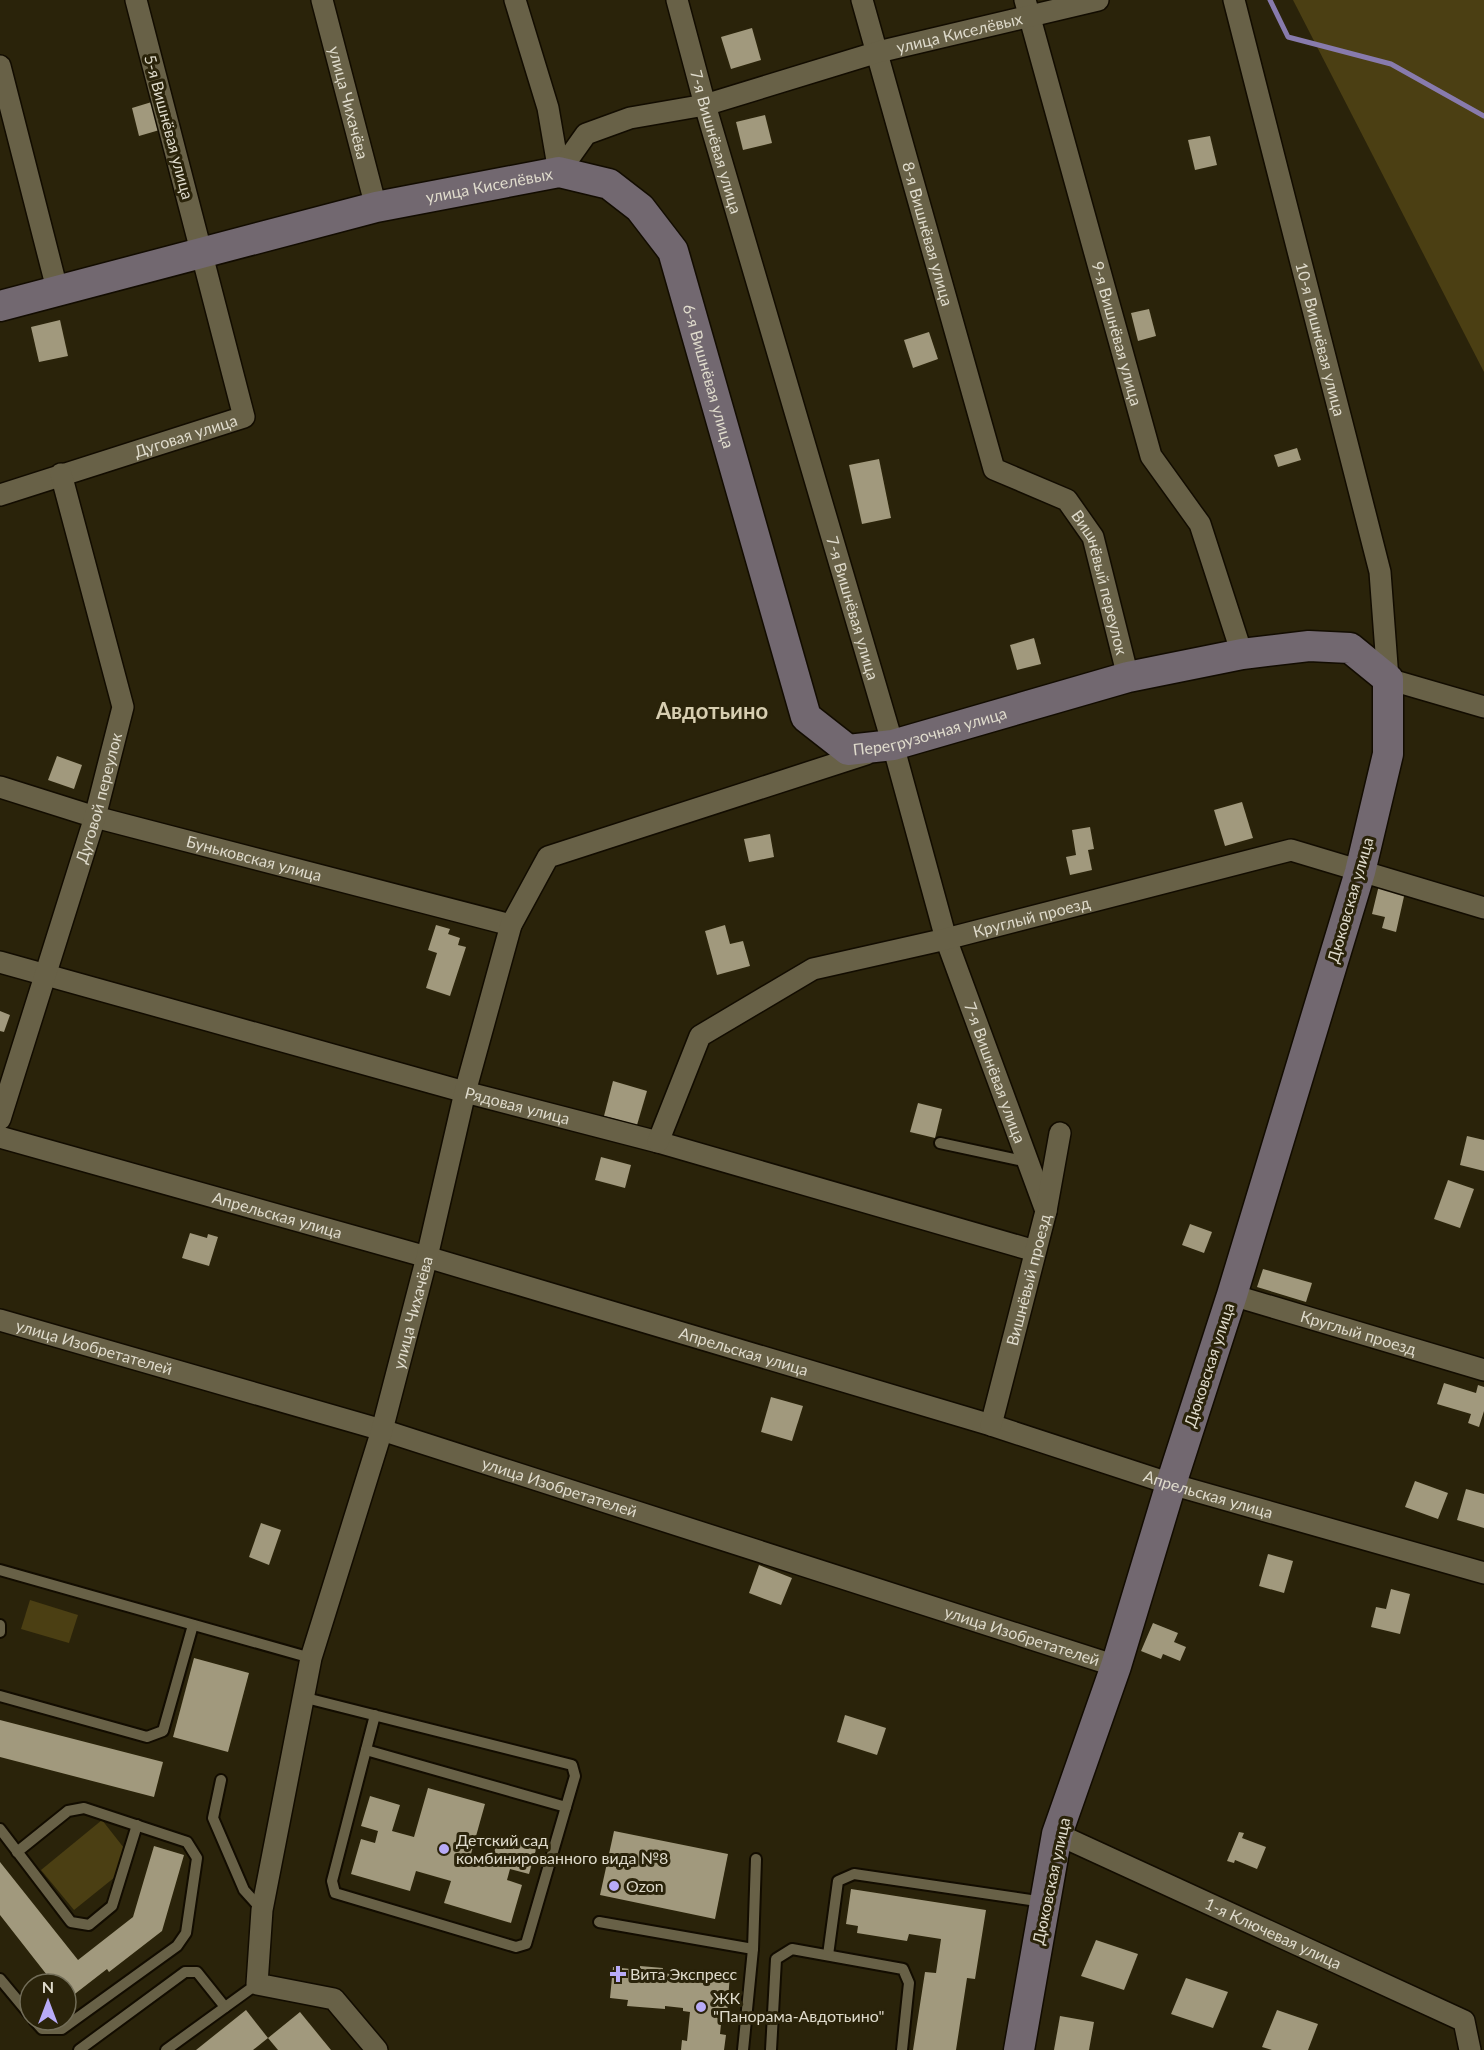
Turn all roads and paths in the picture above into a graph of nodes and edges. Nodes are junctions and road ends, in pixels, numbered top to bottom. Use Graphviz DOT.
graph roads {
  1 [pos="136,0"];
  2 [pos="322,0"];
  3 [pos="515,0"];
  4 [pos="678,0"];
  5 [pos="862,0"];
  6 [pos="1098,0"];
  7 [pos="1234,0"];
  8 [pos="1027,8"];
  9 [pos="878,52"];
  10 [pos="0,66"];
  11 [pos="705,105"];
  12 [pos="559,172"];
  13 [pos="376,207"];
  14 [pos="202,253"];
  15 [pos="57,289"];
  16 [pos="0,306"];
  17 [pos="994,469"];
  18 [pos="61,474"];
  19 [pos="0,495"];
  20 [pos="1242,654"];
  21 [pos="1128,677"];
  22 [pos="1388,679"];
  23 [pos="1484,707"];
  24 [pos="893,745"];
  25 [pos="0,787"];
  26 [pos="95,817"];
  27 [pos="1360,872"];
  28 [pos="1484,908"];
  29 [pos="511,926"];
  30 [pos="946,939"];
  31 [pos="0,962"];
  32 [pos="44,975"];
  33 [pos="465,1092"];
  34 [pos="0,1119"];
  35 [pos="1060,1133"];
  36 [pos="0,1137"];
  37 [pos="658,1142"];
  38 [pos="940,1143"];
  39 [pos="1028,1162"];
  40 [pos="1046,1211"];
  41 [pos="1035,1251"];
  42 [pos="427,1257"];
  43 [pos="1232,1295"];
  44 [pos="0,1320"];
  45 [pos="1484,1370"];
  46 [pos="991,1425"];
  47 [pos="382,1430"];
  48 [pos="1171,1484"];
  49 [pos="0,1569"];
  50 [pos="1484,1573"];
  51 [pos="0,1624"];
  52 [pos="193,1625"];
  53 [pos="0,1632"];
  54 [pos="311,1658"];
  55 [pos="1116,1666"];
  56 [pos="0,1696"];
  57 [pos="302,1697"];
  58 [pos="375,1715"];
  59 [pos="366,1750"];
  60 [pos="221,1780"];
  61 [pos="566,1807"];
  62 [pos="136,1825"];
  63 [pos="0,1829"];
  64 [pos="1058,1834"];
  65 [pos="17,1852"];
  66 [pos="756,1859"];
  67 [pos="1046,1902"];
  68 [pos="262,1910"];
  69 [pos="599,1922"];
  70 [pos="753,1949"];
  71 [pos="828,1955"];
  72 [pos="0,1979"];
  73 [pos="257,1984"];
  74 [pos="18,2001"];
  75 [pos="225,2007"];
  76 [pos="78,2017"];
  77 [pos="79,2050"];
  78 [pos="166,2050"];
  79 [pos="377,2050"];
  80 [pos="743,2050"];
  81 [pos="771,2050"];
  82 [pos="902,2050"];
  83 [pos="1019,2050"];
  84 [pos="1470,2050"];
  1 -- 14 [label="street, 5-я Вишнёвая улица"];
  2 -- 13 [label="street, улица Чихачёва"];
  3 -- 12 [label="street"];
  4 -- 11 [label="street, 7-я Вишнёвая улица"];
  5 -- 9 [label="street, 8-я Вишнёвая улица"];
  6 -- 8 [label="street, улица Киселёвых"];
  7 -- 22 [label="street, 10-я Вишнёвая улица"];
  8 -- 9 [label="street, улица Киселёвых"];
  8 -- 20 [label="street, 9-я Вишнёвая улица"];
  9 -- 11 [label="street, улица Киселёвых"];
  9 -- 17 [label="street, 8-я Вишнёвая улица"];
  10 -- 15 [label="street"];
  11 -- 12 [label="street, улица Киселёвых"];
  11 -- 24 [label="street, 7-я Вишнёвая улица"];
  12 -- 13 [label="street, улица Киселёвых"];
  12 -- 24 [label="street, 6-я Вишнёвая улица"];
  13 -- 14 [label="street, улица Киселёвых"];
  14 -- 15 [label="street, улица Киселёвых"];
  14 -- 18 [label="street, Дуговая улица"];
  15 -- 16 [label="street, улица Киселёвых"];
  17 -- 21 [label="street, Вишнёвый переулок"];
  18 -- 19 [label="street, Дуговая улица"];
  18 -- 26 [label="street, Дуговой переулок"];
  20 -- 21 [label="street, Перегрузочная улица"];
  20 -- 22 [label="street, Перегрузочная улица"];
  21 -- 24 [label="street, Перегрузочная улица"];
  22 -- 23 [label="street"];
  22 -- 27 [label="street, Дюковская улица"];
  24 -- 29 [label="street, Перегрузочная улица"];
  24 -- 30 [label="street, 7-я Вишнёвая улица"];
  25 -- 26 [label="street, Буньковская улица"];
  26 -- 29 [label="street, Буньковская улица"];
  26 -- 32 [label="street, Дуговой переулок"];
  27 -- 28 [label="street, Круглый проезд"];
  27 -- 30 [label="street, Круглый проезд"];
  27 -- 43 [label="street, Дюковская улица"];
  29 -- 33 [label="street, улица Чихачёва"];
  30 -- 37 [label="street, Круглый проезд"];
  30 -- 39 [label="street, 7-я Вишнёвая улица"];
  31 -- 32 [label="street, Рядовая улица"];
  32 -- 33 [label="street, Рядовая улица"];
  32 -- 34 [label="street, Дуговой переулок"];
  33 -- 37 [label="street, Рядовая улица"];
  33 -- 42 [label="street, улица Чихачёва"];
  35 -- 40 [label="street, Вишнёвый проезд"];
  36 -- 42 [label="street, Апрельская улица"];
  37 -- 41 [label="street, Рядовая улица"];
  38 -- 39 [label="lane"];
  39 -- 40 [label="street, 7-я Вишнёвая улица"];
  40 -- 41 [label="street, Вишнёвый проезд"];
  41 -- 46 [label="street, Вишнёвый проезд"];
  42 -- 46 [label="street, Апрельская улица"];
  42 -- 47 [label="street, улица Чихачёва"];
  43 -- 45 [label="street, Круглый проезд"];
  43 -- 48 [label="street, Дюковская улица"];
  44 -- 47 [label="street, улица Изобретателей"];
  46 -- 48 [label="street, Апрельская улица"];
  47 -- 54 [label="street, улица Чихачёва"];
  47 -- 55 [label="street, улица Изобретателей"];
  48 -- 50 [label="street, Апрельская улица"];
  48 -- 55 [label="street, Дюковская улица"];
  49 -- 52 [label="lane"];
  51 -- 53 [label="lane"];
  52 -- 54 [label="lane"];
  52 -- 56 [label="lane"];
  54 -- 57 [label="street, улица Чихачёва"];
  55 -- 64 [label="street, Дюковская улица"];
  57 -- 58 [label="lane"];
  57 -- 68 [label="street, улица Чихачёва"];
  58 -- 59 [label="lane"];
  58 -- 61 [label="lane"];
  59 -- 61 [label="lane"];
  59 -- 61 [label="lane"];
  60 -- 68 [label="lane"];
  62 -- 65 [label="lane"];
  62 -- 65 [label="lane"];
  62 -- 76 [label="lane"];
  63 -- 65 [label="lane"];
  64 -- 67 [label="street, Дюковская улица"];
  64 -- 84 [label="street, 1-я Ключевая улица"];
  66 -- 70 [label="lane"];
  67 -- 71 [label="lane"];
  67 -- 83 [label="street, Дюковская улица"];
  68 -- 73 [label="street, улица Чихачёва"];
  69 -- 70 [label="lane"];
  70 -- 80 [label="lane"];
  71 -- 81 [label="lane"];
  71 -- 82 [label="lane"];
  72 -- 74 [label="lane"];
  73 -- 75 [label="lane"];
  73 -- 79 [label="street"];
  75 -- 77 [label="lane"];
  75 -- 78 [label="lane"];
}
